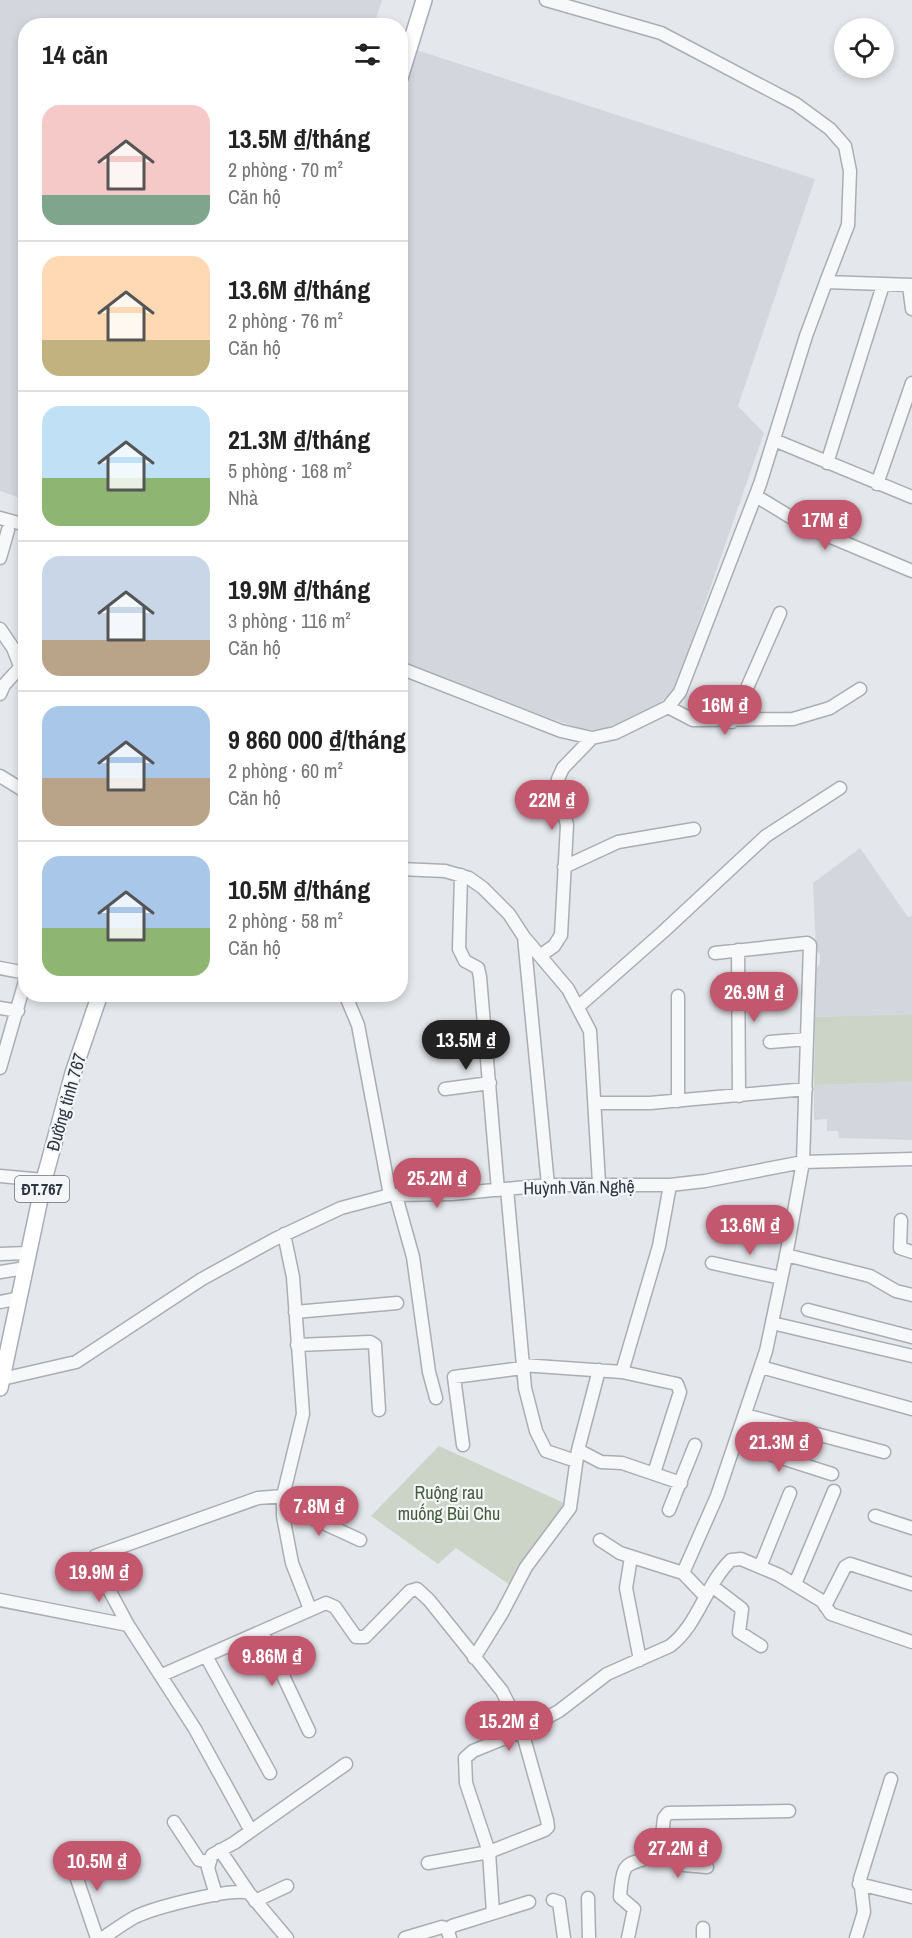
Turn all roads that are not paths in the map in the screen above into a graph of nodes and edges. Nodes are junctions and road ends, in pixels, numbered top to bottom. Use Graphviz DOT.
graph roads {
  1 [pos="424,0"];
  2 [pos="546,0"];
  3 [pos="408,52"];
  4 [pos="826,282"];
  5 [pos="883,285"];
  6 [pos="910,285"];
  7 [pos="912,309"];
  8 [pos="912,382"];
  9 [pos="774,440"];
  10 [pos="826,463"];
  11 [pos="877,484"];
  12 [pos="756,496"];
  13 [pos="912,497"];
  14 [pos="0,518"];
  15 [pos="18,523"];
  16 [pos="8,530"];
  17 [pos="0,558"];
  18 [pos="912,571"];
  19 [pos="780,613"];
  20 [pos="0,629"];
  21 [pos="18,656"];
  22 [pos="18,669"];
  23 [pos="408,671"];
  24 [pos="1,686"];
  25 [pos="860,689"];
  26 [pos="668,707"];
  27 [pos="732,722"];
  28 [pos="592,738"];
  29 [pos="0,776"];
  30 [pos="18,787"];
  31 [pos="840,788"];
  32 [pos="694,829"];
  33 [pos="564,867"];
  34 [pos="408,869"];
  35 [pos="461,875"];
  36 [pos="524,937"];
  37 [pos="738,950"];
  38 [pos="715,953"];
  39 [pos="541,955"];
  40 [pos="0,968"];
  41 [pos="18,971"];
  42 [pos="678,996"];
  43 [pos="20,1002"];
  44 [pos="97,1002"];
  45 [pos="348,1002"];
  46 [pos="579,1006"];
  47 [pos="0,1008"];
  48 [pos="18,1011"];
  49 [pos="807,1039"];
  50 [pos="770,1042"];
  51 [pos="0,1068"];
  52 [pos="490,1083"];
  53 [pos="445,1089"];
  54 [pos="806,1089"];
  55 [pos="739,1096"];
  56 [pos="678,1101"];
  57 [pos="595,1103"];
  58 [pos="912,1159"];
  59 [pos="803,1162"];
  60 [pos="0,1176"];
  61 [pos="44,1180"];
  62 [pos="599,1183"];
  63 [pos="548,1185"];
  64 [pos="670,1185"];
  65 [pos="502,1190"];
  66 [pos="393,1195"];
  67 [pos="901,1220"];
  68 [pos="284,1234"];
  69 [pos="912,1252"];
  70 [pos="0,1254"];
  71 [pos="786,1255"];
  72 [pos="27,1260"];
  73 [pos="712,1263"];
  74 [pos="0,1272"];
  75 [pos="781,1278"];
  76 [pos="912,1294"];
  77 [pos="20,1298"];
  78 [pos="0,1302"];
  79 [pos="397,1303"];
  80 [pos="808,1310"];
  81 [pos="295,1312"];
  82 [pos="772,1323"];
  83 [pos="912,1337"];
  84 [pos="297,1345"];
  85 [pos="912,1356"];
  86 [pos="522,1367"];
  87 [pos="761,1367"];
  88 [pos="599,1370"];
  89 [pos="622,1372"];
  90 [pos="1,1383"];
  91 [pos="436,1398"];
  92 [pos="912,1409"];
  93 [pos="379,1410"];
  94 [pos="745,1415"];
  95 [pos="735,1443"];
  96 [pos="463,1445"];
  97 [pos="695,1445"];
  98 [pos="884,1452"];
  99 [pos="577,1455"];
  100 [pos="654,1473"];
  101 [pos="831,1474"];
  102 [pos="681,1483"];
  103 [pos="834,1491"];
  104 [pos="790,1493"];
  105 [pos="283,1496"];
  106 [pos="669,1510"];
  107 [pos="283,1516"];
  108 [pos="875,1516"];
  109 [pos="912,1528"];
  110 [pos="360,1540"];
  111 [pos="600,1540"];
  112 [pos="632,1557"];
  113 [pos="760,1567"];
  114 [pos="683,1573"];
  115 [pos="795,1584"];
  116 [pos="912,1584"];
  117 [pos="708,1591"];
  118 [pos="0,1600"];
  119 [pos="825,1606"];
  120 [pos="310,1609"];
  121 [pos="128,1625"];
  122 [pos="262,1631"];
  123 [pos="912,1642"];
  124 [pos="761,1646"];
  125 [pos="206,1656"];
  126 [pos="474,1658"];
  127 [pos="640,1660"];
  128 [pos="162,1675"];
  129 [pos="309,1731"];
  130 [pos="522,1731"];
  131 [pos="346,1764"];
  132 [pos="270,1773"];
  133 [pos="891,1779"];
  134 [pos="789,1811"];
  135 [pos="174,1822"];
  136 [pos="251,1831"];
  137 [pos="220,1851"];
  138 [pos="489,1852"];
  139 [pos="660,1854"];
  140 [pos="82,1856"];
  141 [pos="208,1862"];
  142 [pos="428,1863"];
  143 [pos="707,1867"];
  144 [pos="859,1884"];
  145 [pos="287,1886"];
  146 [pos="216,1895"];
  147 [pos="252,1897"];
  148 [pos="912,1897"];
  149 [pos="588,1898"];
  150 [pos="553,1900"];
  151 [pos="529,1902"];
  152 [pos="493,1913"];
  153 [pos="449,1934"];
  154 [pos="97,1938"];
  155 [pos="103,1938"];
  156 [pos="287,1938"];
  157 [pos="405,1938"];
  158 [pos="564,1938"];
  159 [pos="589,1938"];
  160 [pos="628,1938"];
  161 [pos="856,1938"];
  1 -- 3 [label="main road"];
  2 -- 4 [label="street"];
  4 -- 5 [label="street"];
  4 -- 9 [label="street"];
  5 -- 6 [label="street"];
  5 -- 10 [label="street"];
  6 -- 7 [label="street"];
  8 -- 11 [label="street"];
  9 -- 10 [label="street"];
  9 -- 12 [label="street"];
  10 -- 11 [label="street"];
  11 -- 13 [label="street"];
  12 -- 18 [label="street"];
  12 -- 26 [label="street"];
  14 -- 15 [label="street"];
  16 -- 17 [label="street"];
  19 -- 27 [label="street"];
  20 -- 21 [label="street"];
  22 -- 24 [label="street"];
  23 -- 28 [label="street"];
  25 -- 27 [label="street"];
  26 -- 27 [label="street"];
  26 -- 28 [label="street"];
  28 -- 33 [label="street"];
  29 -- 30 [label="street"];
  31 -- 46 [label="street"];
  32 -- 33 [label="street"];
  33 -- 39 [label="street"];
  34 -- 35 [label="street"];
  35 -- 36 [label="street"];
  35 -- 52 [label="street"];
  36 -- 39 [label="street"];
  36 -- 63 [label="street"];
  37 -- 38 [label="street"];
  37 -- 49 [label="street"];
  37 -- 55 [label="street"];
  39 -- 46 [label="street"];
  40 -- 41 [label="street"];
  42 -- 56 [label="street"];
  43 -- 48 [label="street"];
  44 -- 61 [label="main road, Đường tỉnh 767 / ĐT.767"];
  45 -- 66 [label="street"];
  46 -- 57 [label="street"];
  47 -- 48 [label="street"];
  48 -- 51 [label="street"];
  49 -- 50 [label="street"];
  49 -- 54 [label="street"];
  52 -- 53 [label="street"];
  52 -- 65 [label="street"];
  54 -- 55 [label="street"];
  54 -- 59 [label="street"];
  55 -- 56 [label="street"];
  56 -- 57 [label="street"];
  57 -- 62 [label="street"];
  58 -- 59 [label="street, Huỳnh Văn Nghệ"];
  59 -- 64 [label="street, Huỳnh Văn Nghệ"];
  59 -- 71 [label="street"];
  60 -- 61 [label="street"];
  61 -- 72 [label="main road, Đường tỉnh 767 / ĐT.767"];
  62 -- 63 [label="street, Huỳnh Văn Nghệ"];
  62 -- 64 [label="street, Huỳnh Văn Nghệ"];
  63 -- 65 [label="street, Huỳnh Văn Nghệ"];
  64 -- 89 [label="street"];
  65 -- 66 [label="street, Huỳnh Văn Nghệ"];
  65 -- 86 [label="street"];
  66 -- 68 [label="street, Huỳnh Văn Nghệ"];
  66 -- 91 [label="street"];
  67 -- 69 [label="street"];
  68 -- 81 [label="street"];
  68 -- 90 [label="street, Huỳnh Văn Nghệ"];
  70 -- 72 [label="street"];
  71 -- 75 [label="street"];
  71 -- 76 [label="street"];
  72 -- 74 [label="street"];
  72 -- 77 [label="main road, Đường tỉnh 767 / ĐT.767"];
  73 -- 75 [label="street"];
  75 -- 82 [label="street"];
  77 -- 78 [label="street"];
  77 -- 90 [label="main road, Đường tỉnh 767 / ĐT.767"];
  79 -- 81 [label="street"];
  80 -- 83 [label="street"];
  81 -- 84 [label="street"];
  82 -- 85 [label="street"];
  82 -- 87 [label="street"];
  84 -- 93 [label="street"];
  84 -- 105 [label="street"];
  86 -- 88 [label="street"];
  86 -- 96 [label="street"];
  86 -- 99 [label="street"];
  87 -- 92 [label="street"];
  87 -- 94 [label="street"];
  88 -- 89 [label="street"];
  88 -- 99 [label="street"];
  89 -- 100 [label="street"];
  94 -- 95 [label="street"];
  94 -- 98 [label="street"];
  95 -- 101 [label="street"];
  95 -- 114 [label="street"];
  97 -- 102 [label="street"];
  99 -- 100 [label="street"];
  99 -- 126 [label="street"];
  100 -- 102 [label="street"];
  102 -- 106 [label="street"];
  103 -- 115 [label="street"];
  104 -- 113 [label="street"];
  105 -- 107 [label="street"];
  105 -- 121 [label="street"];
  107 -- 110 [label="street"];
  107 -- 120 [label="street"];
  108 -- 109 [label="street"];
  111 -- 112 [label="street"];
  112 -- 114 [label="street"];
  112 -- 127 [label="street"];
  113 -- 115 [label="street"];
  113 -- 117 [label="street"];
  114 -- 117 [label="street"];
  115 -- 119 [label="street"];
  116 -- 119 [label="street"];
  117 -- 124 [label="street"];
  117 -- 127 [label="street"];
  118 -- 121 [label="street"];
  119 -- 123 [label="street"];
  120 -- 122 [label="street"];
  120 -- 126 [label="street"];
  121 -- 128 [label="street"];
  122 -- 125 [label="street"];
  122 -- 129 [label="street"];
  125 -- 128 [label="street"];
  125 -- 132 [label="street"];
  126 -- 130 [label="street"];
  127 -- 130 [label="street"];
  128 -- 136 [label="street"];
  130 -- 138 [label="street"];
  130 -- 138 [label="street"];
  131 -- 136 [label="street"];
  133 -- 144 [label="street"];
  134 -- 139 [label="street"];
  135 -- 141 [label="street"];
  136 -- 137 [label="street"];
  137 -- 141 [label="street"];
  137 -- 147 [label="street"];
  138 -- 142 [label="street"];
  138 -- 152 [label="street"];
  139 -- 143 [label="street"];
  139 -- 160 [label="street"];
  140 -- 154 [label="street"];
  141 -- 146 [label="street"];
  144 -- 148 [label="street"];
  144 -- 161 [label="street"];
  145 -- 147 [label="street"];
  146 -- 147 [label="street"];
  146 -- 155 [label="street"];
  147 -- 156 [label="street"];
  149 -- 159 [label="street"];
  150 -- 158 [label="street"];
  151 -- 152 [label="street"];
  152 -- 153 [label="street"];
  153 -- 157 [label="street"];
}
